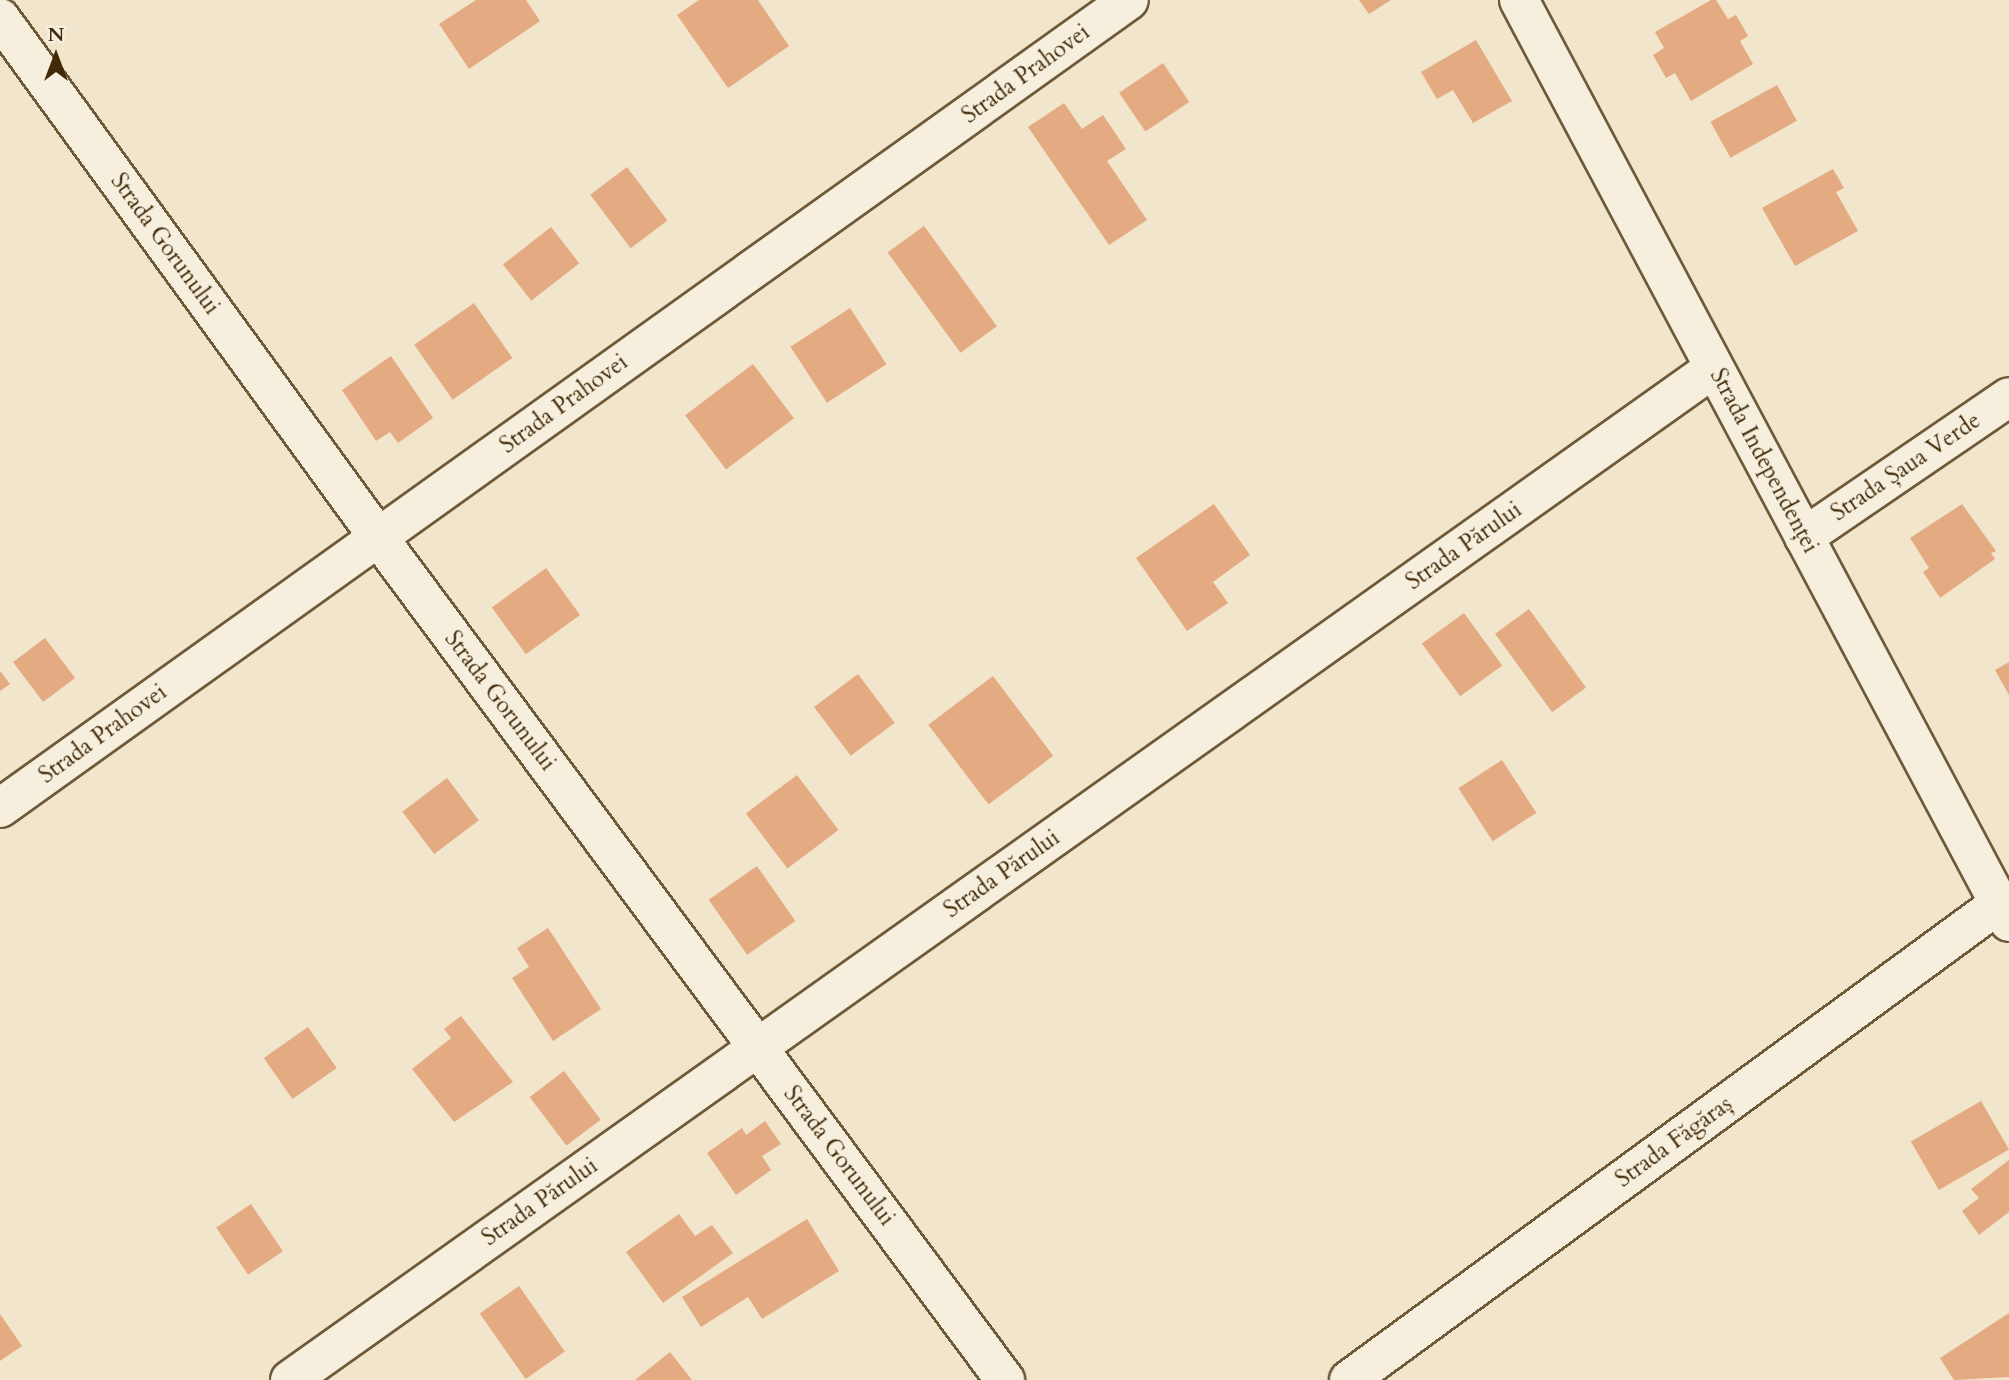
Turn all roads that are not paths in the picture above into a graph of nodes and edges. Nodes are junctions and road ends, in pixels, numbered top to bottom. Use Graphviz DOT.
graph roads {
  1 [pos="22,0"];
  2 [pos="1129,0"];
  3 [pos="1519,0"];
  4 [pos="0,17"];
  5 [pos="1714,368"];
  6 [pos="2009,397"];
  7 [pos="378,537"];
  8 [pos="1804,537"];
  9 [pos="0,808"];
  10 [pos="2004,913"];
  11 [pos="758,1047"];
  12 [pos="290,1380"];
  13 [pos="1005,1380"];
  14 [pos="1349,1380"];
  1 -- 4 [label="street"];
  2 -- 7 [label="street, Strada Prahovei"];
  3 -- 5 [label="street, Strada Independenței"];
  4 -- 7 [label="street, Strada Gorunului"];
  5 -- 8 [label="street, Strada Independenței"];
  5 -- 11 [label="street, Strada Părului"];
  6 -- 8 [label="street, Strada Șaua Verde"];
  7 -- 9 [label="street, Strada Prahovei"];
  7 -- 11 [label="street, Strada Gorunului"];
  8 -- 10 [label="street, Strada Independenței"];
  10 -- 14 [label="street, Strada Făgăraș"];
  11 -- 12 [label="street, Strada Părului"];
  11 -- 13 [label="street, Strada Gorunului"];
}
